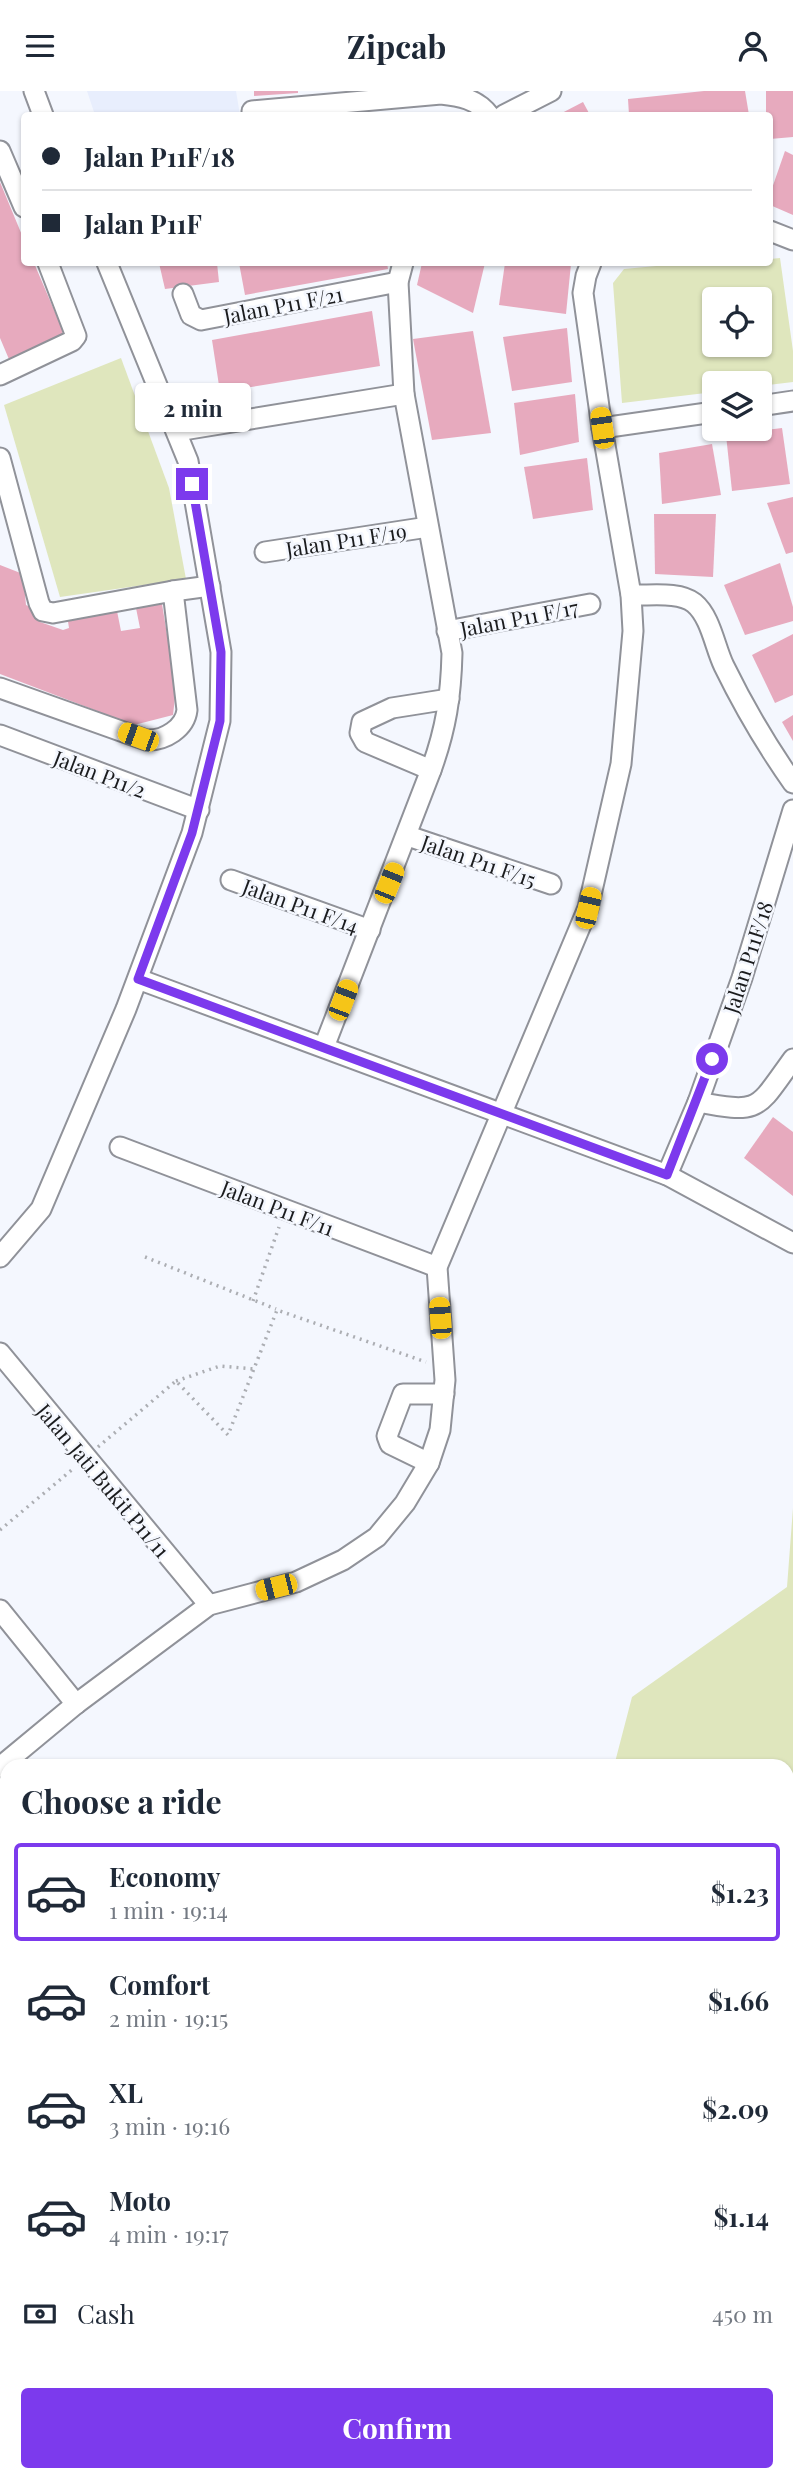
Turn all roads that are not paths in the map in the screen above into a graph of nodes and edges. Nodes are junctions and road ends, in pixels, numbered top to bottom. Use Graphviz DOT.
graph roads {
  1 [pos="34,91"];
  2 [pos="551,91"];
  3 [pos="252,111"];
  4 [pos="42,112"];
  5 [pos="487,112"];
  6 [pos="510,112"];
  7 [pos="0,151"];
  8 [pos="21,200"];
  9 [pos="773,232"];
  10 [pos="793,240"];
  11 [pos="49,266"];
  12 [pos="108,266"];
  13 [pos="590,266"];
  14 [pos="400,272"];
  15 [pos="183,294"];
  16 [pos="0,375"];
  17 [pos="404,394"];
  18 [pos="793,401"];
  19 [pos="772,404"];
  20 [pos="702,414"];
  21 [pos="602,428"];
  22 [pos="177,431"];
  23 [pos="0,458"];
  24 [pos="428,527"];
  25 [pos="265,552"];
  26 [pos="211,586"];
  27 [pos="173,591"];
  28 [pos="631,596"];
  29 [pos="590,604"];
  30 [pos="447,631"];
  31 [pos="0,688"];
  32 [pos="449,699"];
  33 [pos="0,735"];
  34 [pos="431,770"];
  35 [pos="793,783"];
  36 [pos="199,810"];
  37 [pos="793,810"];
  38 [pos="408,836"];
  39 [pos="231,880"];
  40 [pos="551,884"];
  41 [pos="370,930"];
  42 [pos="138,979"];
  43 [pos="324,1047"];
  44 [pos="793,1059"];
  45 [pos="698,1102"];
  46 [pos="501,1114"];
  47 [pos="120,1147"];
  48 [pos="667,1175"];
  49 [pos="793,1243"];
  50 [pos="0,1257"];
  51 [pos="437,1267"];
  52 [pos="0,1353"];
  53 [pos="444,1394"];
  54 [pos="429,1463"];
  55 [pos="209,1605"];
  56 [pos="0,1610"];
  57 [pos="76,1703"];
  58 [pos="10,1759"];
  1 -- 4 [label="street"];
  2 -- 6 [label="street"];
  3 -- 5 [label="street"];
  7 -- 8 [label="street"];
  9 -- 10 [label="street"];
  11 -- 16 [label="street"];
  12 -- 22 [label="street"];
  13 -- 21 [label="street"];
  14 -- 15 [label="street, Jalan P11 F/21"];
  14 -- 17 [label="street"];
  17 -- 22 [label="street"];
  17 -- 24 [label="street"];
  18 -- 19 [label="street"];
  20 -- 21 [label="street"];
  21 -- 28 [label="street"];
  22 -- 26 [label="street"];
  23 -- 27 [label="street"];
  24 -- 25 [label="street, Jalan P11 F/19"];
  24 -- 30 [label="street"];
  26 -- 27 [label="street"];
  26 -- 36 [label="street"];
  27 -- 31 [label="street"];
  28 -- 35 [label="street"];
  28 -- 46 [label="street"];
  29 -- 30 [label="street, Jalan P11 F/17"];
  30 -- 32 [label="street"];
  32 -- 34 [label="street"];
  32 -- 34 [label="street"];
  33 -- 36 [label="street, Jalan P11/2"];
  34 -- 38 [label="street"];
  36 -- 42 [label="street"];
  37 -- 45 [label="street, Jalan P11F/18"];
  38 -- 40 [label="street, Jalan P11 F/15"];
  38 -- 41 [label="street"];
  39 -- 41 [label="street, Jalan P11 F/14"];
  41 -- 43 [label="street"];
  42 -- 43 [label="street"];
  42 -- 50 [label="street"];
  43 -- 46 [label="street"];
  44 -- 45 [label="street"];
  45 -- 48 [label="street, Jalan P11F/18"];
  46 -- 48 [label="street"];
  46 -- 51 [label="street"];
  47 -- 51 [label="street, Jalan P11 F/11"];
  48 -- 49 [label="street"];
  51 -- 53 [label="street"];
  52 -- 55 [label="street, Jalan Jati Bukit P11/11"];
  53 -- 54 [label="street"];
  53 -- 54 [label="street"];
  54 -- 55 [label="street"];
  55 -- 57 [label="street"];
  56 -- 57 [label="street"];
  57 -- 58 [label="street"];
}
